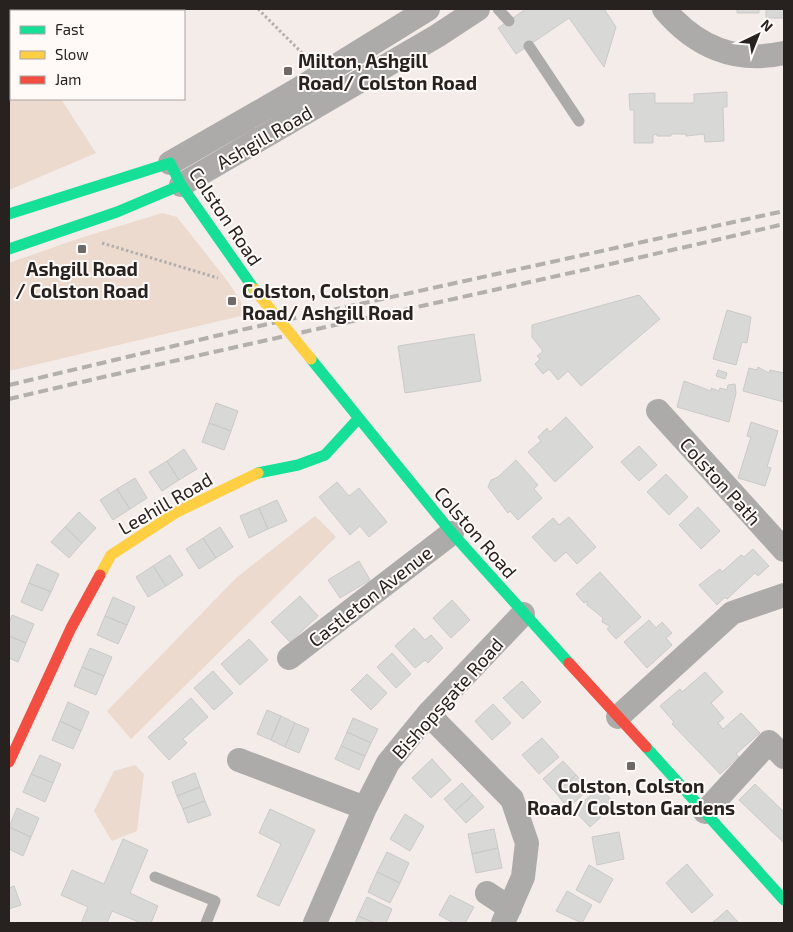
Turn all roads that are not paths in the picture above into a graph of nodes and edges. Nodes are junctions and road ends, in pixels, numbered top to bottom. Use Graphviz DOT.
graph roads {
  1 [pos="428,9"];
  2 [pos="478,9"];
  3 [pos="498,9"];
  4 [pos="664,9"];
  5 [pos="509,20"];
  6 [pos="529,46"];
  7 [pos="784,53"];
  8 [pos="580,122"];
  9 [pos="170,163"];
  10 [pos="181,185"];
  11 [pos="9,214"];
  12 [pos="9,249"];
  13 [pos="658,411"];
  14 [pos="358,418"];
  15 [pos="452,533"];
  16 [pos="784,550"];
  17 [pos="784,596"];
  18 [pos="523,614"];
  19 [pos="289,658"];
  20 [pos="428,714"];
  21 [pos="618,717"];
  22 [pos="784,757"];
  23 [pos="239,760"];
  24 [pos="9,762"];
  25 [pos="365,808"];
  26 [pos="705,812"];
  27 [pos="155,877"];
  28 [pos="487,892"];
  29 [pos="784,900"];
  30 [pos="507,915"];
  31 [pos="206,923"];
  32 [pos="315,923"];
  1 -- 9 [label="street, Ashgill Road"];
  2 -- 10 [label="street, Ashgill Road"];
  3 -- 5 [label="lane"];
  4 -- 7 [label="street"];
  6 -- 8 [label="lane"];
  9 -- 10 [label="street, Colston Road"];
  9 -- 11 [label="street, Ashgill Road"];
  10 -- 12 [label="street, Ashgill Road"];
  10 -- 14 [label="street, Colston Road, bridge"];
  13 -- 16 [label="street, Colston Path"];
  14 -- 15 [label="street, Colston Road"];
  14 -- 24 [label="street, Leehill Road"];
  15 -- 18 [label="street, Colston Road"];
  15 -- 19 [label="street, Castleton Avenue"];
  17 -- 21 [label="street"];
  18 -- 20 [label="street, Bishopsgate Road"];
  18 -- 21 [label="street, Colston Road"];
  20 -- 25 [label="street, Bishopsgate Road"];
  20 -- 30 [label="street"];
  21 -- 26 [label="street, Colston Road"];
  22 -- 26 [label="street"];
  23 -- 25 [label="street"];
  25 -- 32 [label="street, Bishopsgate Road"];
  26 -- 29 [label="street, Colston Road"];
  27 -- 31 [label="lane"];
  28 -- 30 [label="street"];
}
